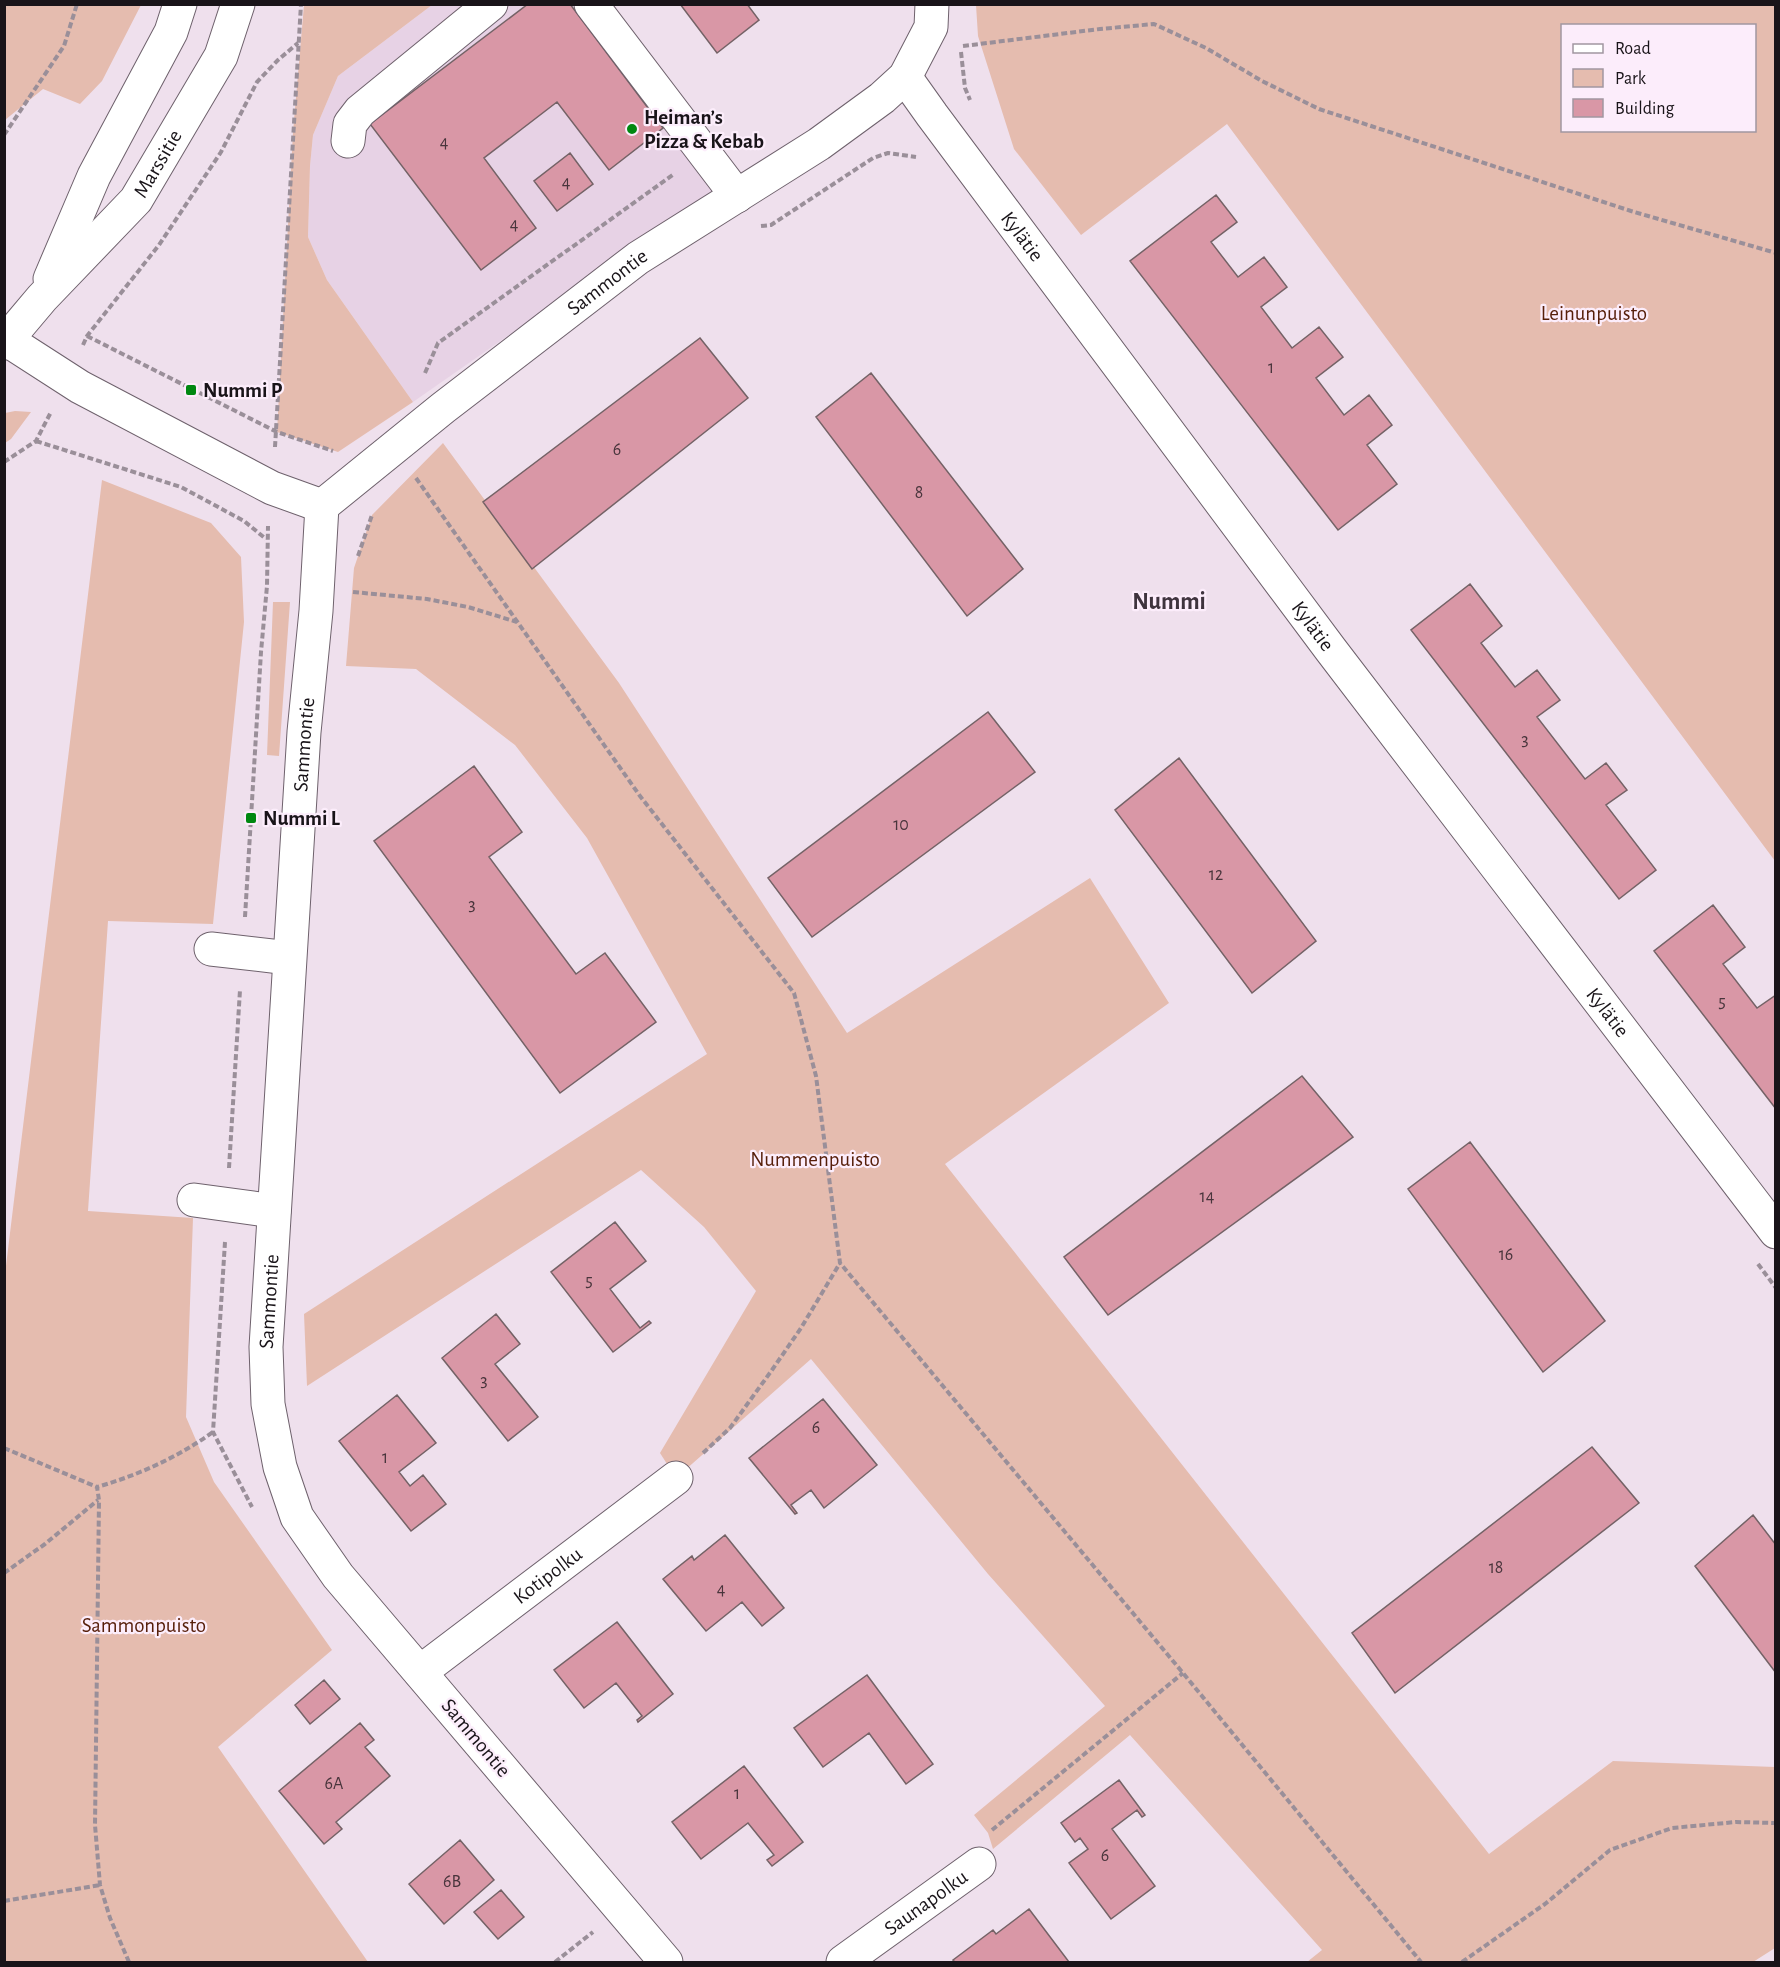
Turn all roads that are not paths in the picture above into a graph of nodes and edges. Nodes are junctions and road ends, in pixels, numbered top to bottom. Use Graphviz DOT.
graph roads {
  1 [pos="180,4"];
  2 [pos="238,4"];
  3 [pos="491,4"];
  4 [pos="591,4"];
  5 [pos="932,4"];
  6 [pos="905,77"];
  7 [pos="348,141"];
  8 [pos="737,196"];
  9 [pos="42,298"];
  10 [pos="6,342"];
  11 [pos="322,506"];
  12 [pos="211,949"];
  13 [pos="289,958"];
  14 [pos="194,1200"];
  15 [pos="274,1211"];
  16 [pos="1776,1232"];
  17 [pos="676,1478"];
  18 [pos="420,1672"];
  19 [pos="979,1864"];
  20 [pos="666,1962"];
  21 [pos="843,1962"];
  1 -- 9 [label="street, Marssitie"];
  2 -- 9 [label="street, Marssitie"];
  3 -- 7 [label="street"];
  4 -- 8 [label="street"];
  5 -- 6 [label="street"];
  6 -- 8 [label="street, Sammontie"];
  6 -- 16 [label="street, Kylätie"];
  8 -- 11 [label="street, Sammontie"];
  9 -- 10 [label="street, Marssitie"];
  10 -- 11 [label="street"];
  11 -- 13 [label="street, Sammontie"];
  12 -- 13 [label="street"];
  13 -- 15 [label="street, Sammontie"];
  14 -- 15 [label="street"];
  15 -- 18 [label="street, Sammontie"];
  17 -- 18 [label="street, Kotipolku"];
  18 -- 20 [label="street, Sammontie"];
  19 -- 21 [label="street, Saunapolku"];
}
